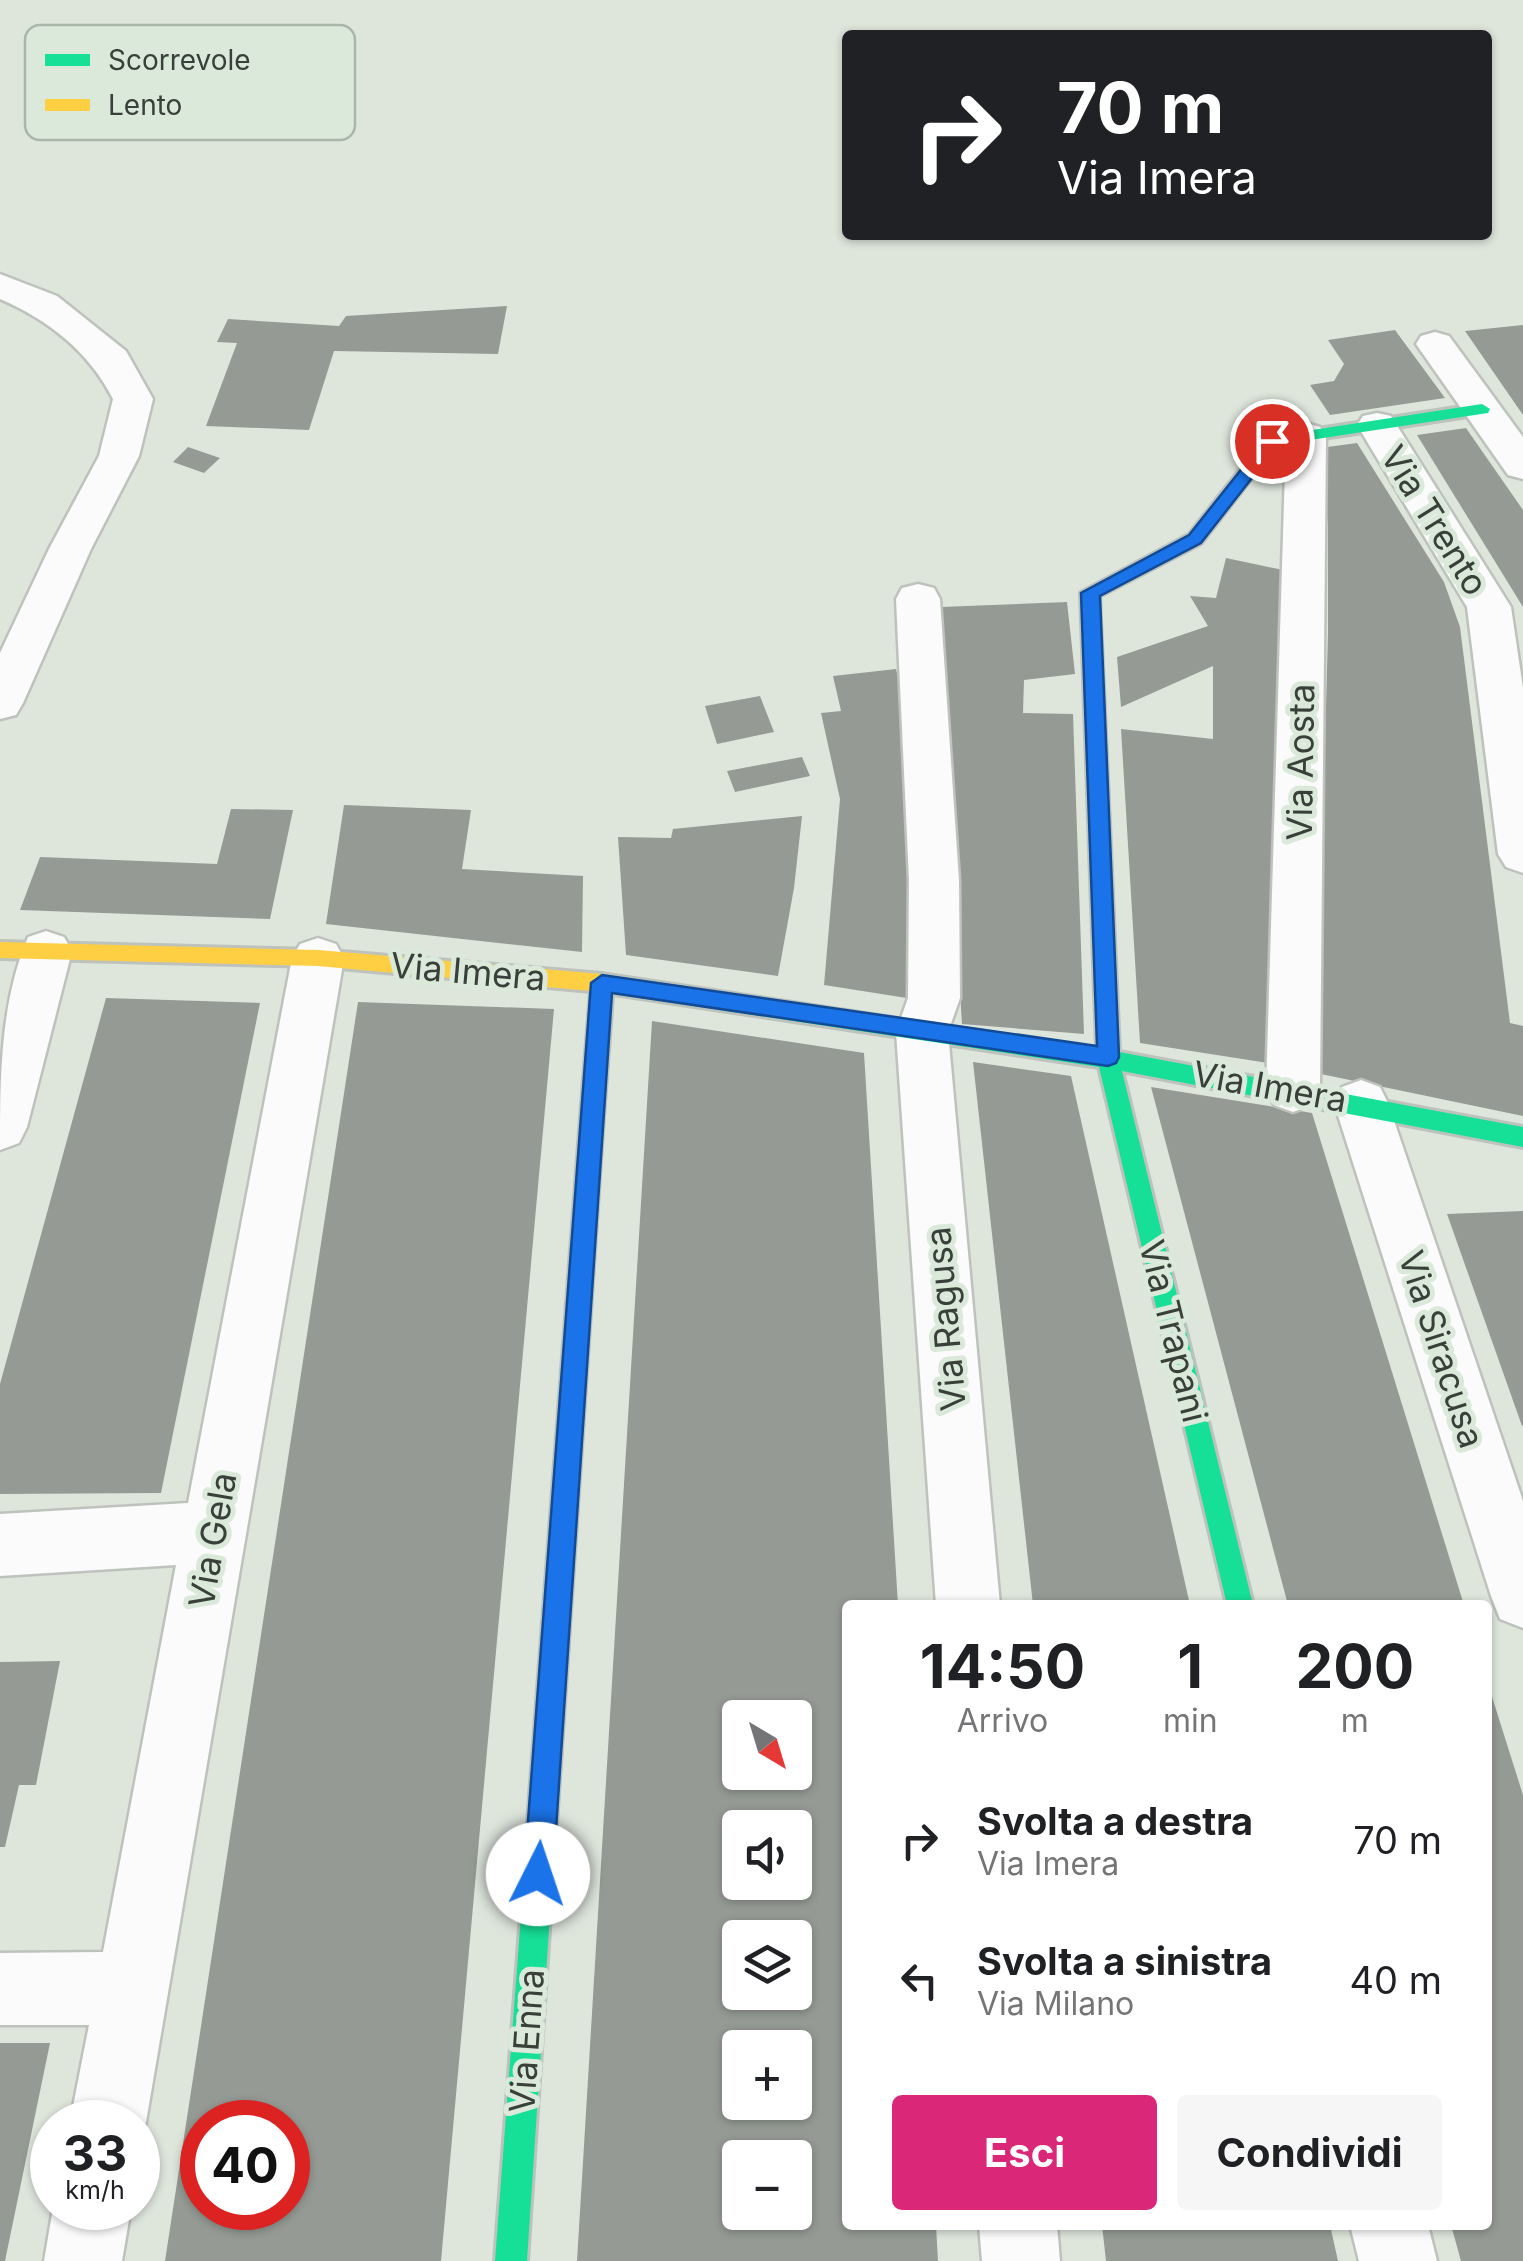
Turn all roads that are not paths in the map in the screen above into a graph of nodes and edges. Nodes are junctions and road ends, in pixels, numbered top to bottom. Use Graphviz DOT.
graph roads {
  1 [pos="0,285"];
  2 [pos="1434,344"];
  3 [pos="1482,409"];
  4 [pos="1377,425"];
  5 [pos="1306,436"];
  6 [pos="1523,466"];
  7 [pos="918,599"];
  8 [pos="0,703"];
  9 [pos="1523,854"];
  10 [pos="23,950"];
  11 [pos="318,958"];
  12 [pos="602,983"];
  13 [pos="922,1032"];
  14 [pos="1108,1057"];
  15 [pos="1293,1089"];
  16 [pos="1362,1103"];
  17 [pos="0,1126"];
  18 [pos="1523,1138"];
  19 [pos="214,1532"];
  20 [pos="0,1544"];
  21 [pos="1523,1596"];
  22 [pos="968,1600"];
  23 [pos="1239,1600"];
  24 [pos="132,1988"];
  25 [pos="0,1989"];
  26 [pos="112,2100"];
  27 [pos="88,2230"];
  28 [pos="1018,2230"];
  29 [pos="1390,2230"];
  30 [pos="83,2261"];
  31 [pos="511,2261"];
  32 [pos="1021,2261"];
  33 [pos="1398,2261"];
  1 -- 8 [label="street"];
  2 -- 3 [label="street"];
  3 -- 4 [label="street"];
  3 -- 6 [label="street"];
  4 -- 5 [label="street"];
  4 -- 9 [label="street, Via Trento"];
  5 -- 14 [label="street, Via Trapani"];
  5 -- 15 [label="street, Via Aosta"];
  7 -- 13 [label="street, Via Ragusa"];
  10 -- 11 [label="street, Via Imera"];
  10 -- 17 [label="street"];
  11 -- 12 [label="street, Via Imera"];
  11 -- 19 [label="street, Via Gela"];
  12 -- 13 [label="street, Via Imera"];
  12 -- 31 [label="street, Via Enna"];
  13 -- 14 [label="street, Via Imera"];
  13 -- 22 [label="street, Via Ragusa"];
  14 -- 15 [label="street, Via Imera"];
  14 -- 23 [label="street, Via Trapani"];
  15 -- 16 [label="street, Via Imera"];
  16 -- 18 [label="street, Via Imera"];
  16 -- 21 [label="street, Via Siracusa"];
  19 -- 20 [label="street"];
  19 -- 24 [label="street, Via Gela"];
  24 -- 25 [label="street"];
  24 -- 26 [label="street, Via Gela"];
  27 -- 30 [label="street"];
  28 -- 32 [label="street"];
  29 -- 33 [label="street"];
}
